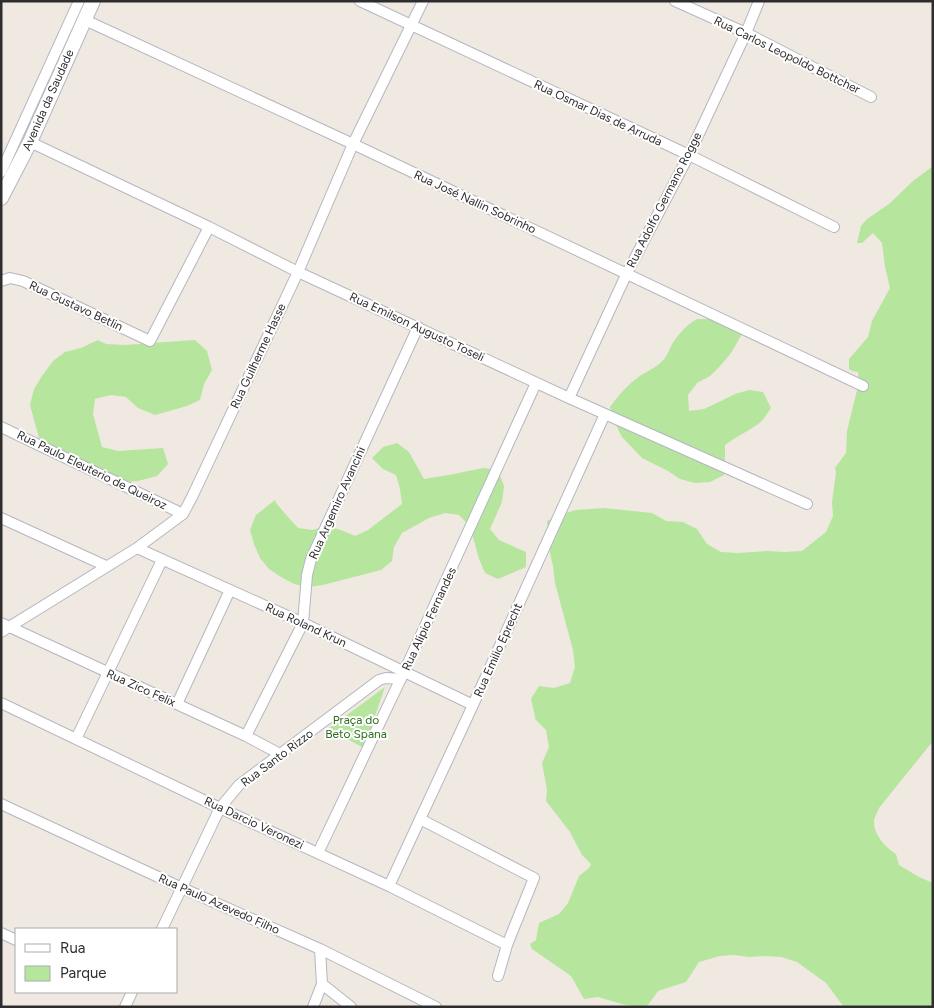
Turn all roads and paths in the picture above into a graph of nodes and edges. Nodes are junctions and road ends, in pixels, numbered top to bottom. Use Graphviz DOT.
graph roads {
  1 [pos="79,1"];
  2 [pos="93,1"];
  3 [pos="360,1"];
  4 [pos="423,1"];
  5 [pos="675,1"];
  6 [pos="759,1"];
  7 [pos="85,20"];
  8 [pos="411,25"];
  9 [pos="746,34"];
  10 [pos="871,97"];
  11 [pos="30,142"];
  12 [pos="353,144"];
  13 [pos="689,155"];
  14 [pos="1,172"];
  15 [pos="1,198"];
  16 [pos="209,227"];
  17 [pos="834,227"];
  18 [pos="298,272"];
  19 [pos="627,273"];
  20 [pos="1,281"];
  21 [pos="418,327"];
  22 [pos="536,382"];
  23 [pos="863,386"];
  24 [pos="569,398"];
  25 [pos="605,414"];
  26 [pos="1,427"];
  27 [pos="807,504"];
  28 [pos="183,514"];
  29 [pos="1,518"];
  30 [pos="137,548"];
  31 [pos="162,560"];
  32 [pos="106,566"];
  33 [pos="230,590"];
  34 [pos="303,623"];
  35 [pos="4,628"];
  36 [pos="107,672"];
  37 [pos="403,675"];
  38 [pos="1,703"];
  39 [pos="177,704"];
  40 [pos="473,705"];
  41 [pos="246,736"];
  42 [pos="76,739"];
  43 [pos="280,754"];
  44 [pos="1,804"];
  45 [pos="220,808"];
  46 [pos="420,818"];
  47 [pos="318,853"];
  48 [pos="389,886"];
  49 [pos="182,888"];
  50 [pos="162,928"];
  51 [pos="1,933"];
  52 [pos="15,940"];
  53 [pos="507,945"];
  54 [pos="320,949"];
  55 [pos="498,976"];
  56 [pos="322,984"];
  57 [pos="131,993"];
  58 [pos="125,1007"];
  59 [pos="313,1007"];
  60 [pos="350,1007"];
  61 [pos="436,1007"];
  1 -- 14 [label="street"];
  2 -- 7 [label="street, Avenida da Saudade"];
  3 -- 8 [label="street, Rua Osmar Dias de Arruda"];
  4 -- 8 [label="street, Rua Guilherme Hasse"];
  5 -- 9 [label="street, Rua Carlos Leopoldo Bottcher"];
  6 -- 9 [label="street, Rua Adolfo Germano Rogge"];
  7 -- 11 [label="street, Avenida da Saudade"];
  7 -- 12 [label="street, Rua José Nallin Sobrinho"];
  8 -- 12 [label="street, Rua Guilherme Hasse"];
  8 -- 13 [label="street, Rua Osmar Dias de Arruda"];
  9 -- 10 [label="street, Rua Carlos Leopoldo Bottcher"];
  9 -- 13 [label="street, Rua Adolfo Germano Rogge"];
  11 -- 15 [label="street, Avenida da Saudade"];
  11 -- 16 [label="street, Rua Emilson Augusto Toseli"];
  12 -- 18 [label="street, Rua Guilherme Hasse"];
  12 -- 19 [label="street, Rua José Nallin Sobrinho"];
  13 -- 17 [label="street, Rua Osmar Dias de Arruda"];
  13 -- 19 [label="street, Rua Adolfo Germano Rogge"];
  16 -- 18 [label="street, Rua Emilson Augusto Toseli"];
  16 -- 20 [label="street, Rua Gustavo Betlin"];
  18 -- 21 [label="street, Rua Emilson Augusto Toseli"];
  18 -- 28 [label="street, Rua Guilherme Hasse"];
  19 -- 23 [label="street, Rua José Nallin Sobrinho"];
  19 -- 24 [label="street, Rua Adolfo Germano Rogge"];
  21 -- 22 [label="street, Rua Emilson Augusto Toseli"];
  21 -- 34 [label="street, Rua Argemiro Avancini"];
  22 -- 24 [label="street, Rua Emilson Augusto Toseli"];
  22 -- 37 [label="street, Rua Alipio Fernandes"];
  24 -- 25 [label="street, Rua Emilson Augusto Toseli"];
  25 -- 27 [label="street, Rua Emilson Augusto Toseli"];
  25 -- 40 [label="street, Rua Emilio Eprecht"];
  26 -- 28 [label="street, Rua Paulo Eleuterio de Queiroz"];
  28 -- 30 [label="street, Rua Guilherme Hasse"];
  29 -- 32 [label="street"];
  30 -- 31 [label="street, Rua Roland Krun"];
  30 -- 32 [label="street, Rua Guilherme Hasse"];
  31 -- 33 [label="street, Rua Roland Krun"];
  31 -- 36 [label="street"];
  32 -- 35 [label="street, Rua Guilherme Hasse"];
  33 -- 34 [label="street, Rua Roland Krun"];
  33 -- 39 [label="street"];
  34 -- 37 [label="street, Rua Roland Krun"];
  34 -- 41 [label="street, Rua Argemiro Avancini"];
  35 -- 36 [label="street, Rua Zico Felix"];
  36 -- 39 [label="street, Rua Zico Felix"];
  36 -- 42 [label="street"];
  37 -- 40 [label="street, Rua Roland Krun"];
  37 -- 43 [label="street, Rua Santo Rizzo"];
  37 -- 47 [label="street, Rua Alipio Fernandes"];
  38 -- 42 [label="street, Rua Darcio Veronezi"];
  39 -- 41 [label="street, Rua Zico Felix"];
  40 -- 46 [label="street, Rua Emilio Eprecht"];
  41 -- 43 [label="street, Rua Zico Felix"];
  42 -- 45 [label="street, Rua Darcio Veronezi"];
  43 -- 45 [label="street, Rua Santo Rizzo"];
  44 -- 49 [label="street, Rua Paulo Azevedo Filho"];
  45 -- 47 [label="street, Rua Darcio Veronezi"];
  45 -- 49 [label="street, Rua Santo Rizzo"];
  46 -- 48 [label="street, Rua Emilio Eprecht"];
  46 -- 53 [label="street"];
  47 -- 48 [label="street, Rua Darcio Veronezi"];
  48 -- 53 [label="street, Rua Darcio Veronezi"];
  49 -- 50 [label="street, Rua Santo Rizzo"];
  49 -- 54 [label="street, Rua Paulo Azevedo Filho"];
  51 -- 52 [label="street"];
  53 -- 55 [label="street"];
  54 -- 56 [label="street"];
  54 -- 61 [label="street, Rua Paulo Azevedo Filho"];
  56 -- 59 [label="street"];
  56 -- 60 [label="street"];
  57 -- 58 [label="street"];
}
